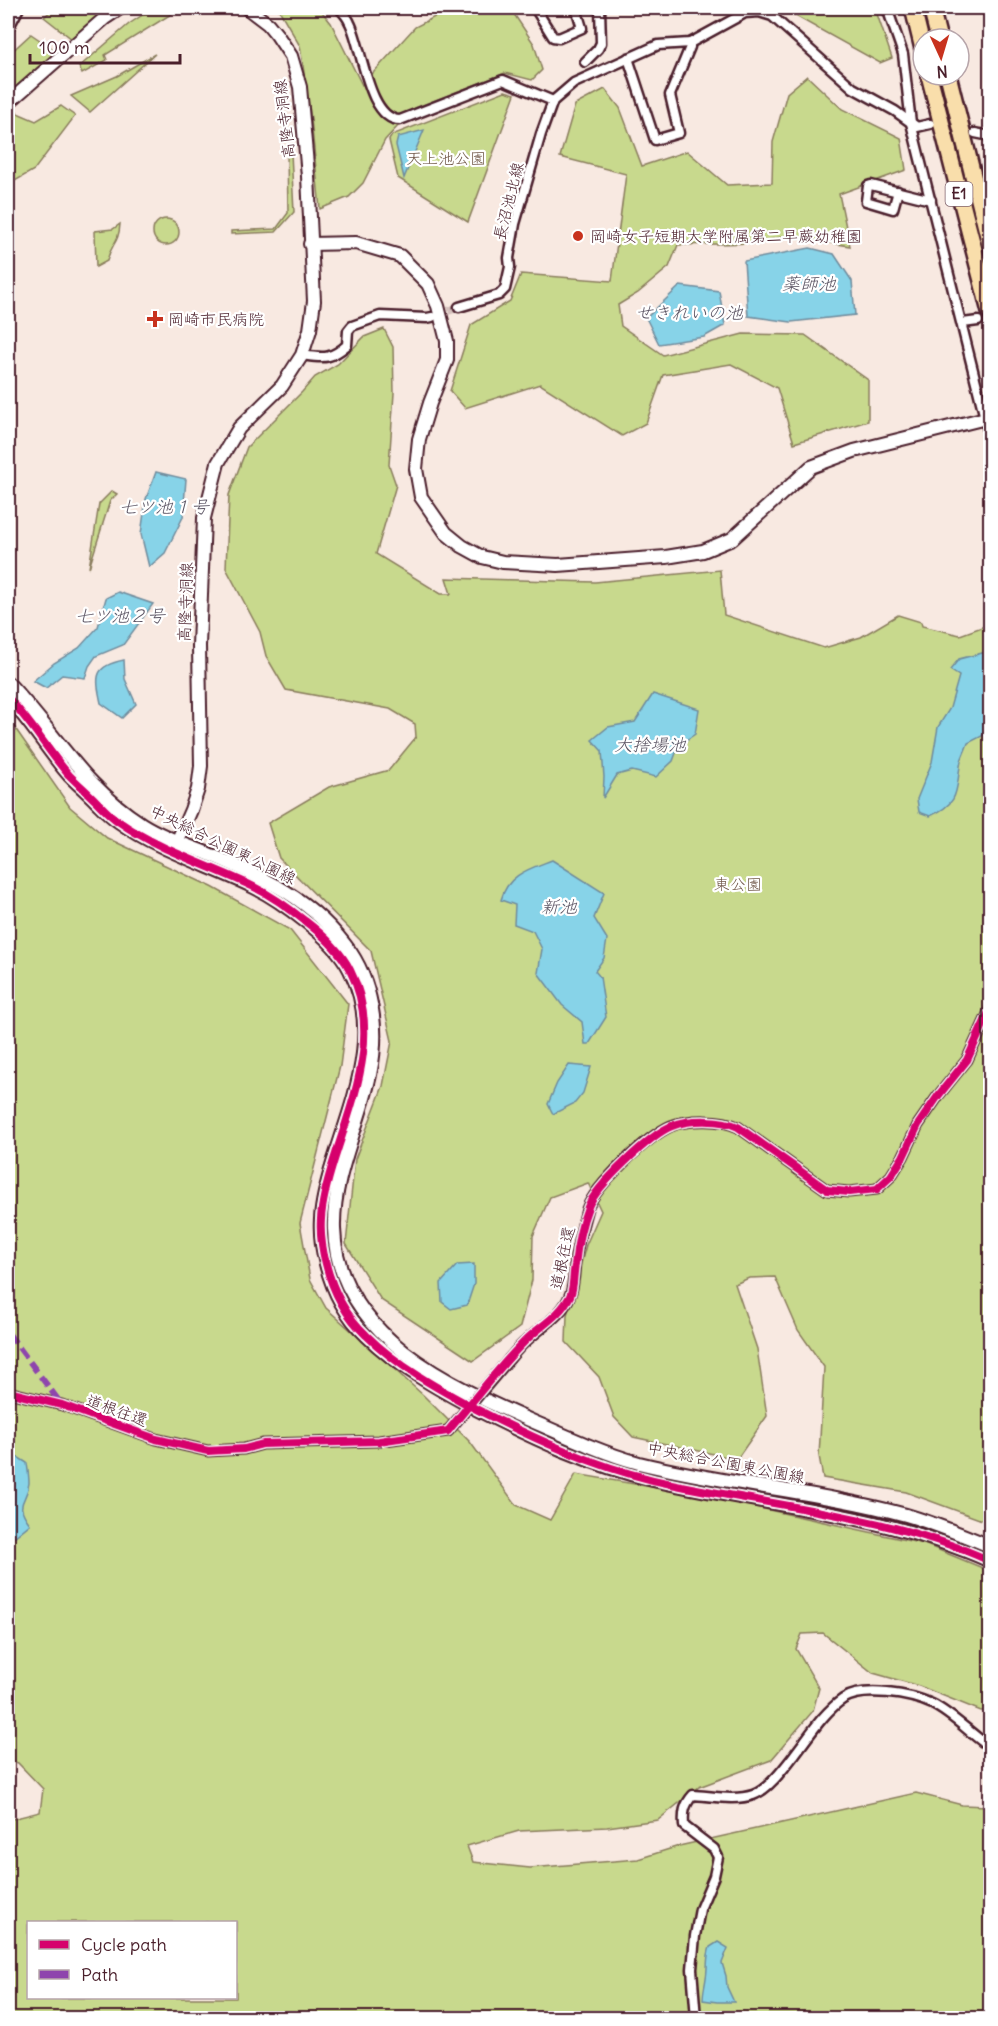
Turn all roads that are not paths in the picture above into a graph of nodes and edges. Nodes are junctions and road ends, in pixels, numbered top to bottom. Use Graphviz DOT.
graph roads {
  1 [pos="19,8"];
  2 [pos="120,8"];
  3 [pos="247,8"];
  4 [pos="339,8"];
  5 [pos="536,8"];
  6 [pos="576,8"];
  7 [pos="600,8"];
  8 [pos="887,8"];
  9 [pos="913,8"];
  10 [pos="931,8"];
  11 [pos="918,27"];
  12 [pos="936,27"];
  13 [pos="8,29"];
  14 [pos="690,43"];
  15 [pos="628,58"];
  16 [pos="585,62"];
  17 [pos="932,87"];
  18 [pos="951,87"];
  19 [pos="553,101"];
  20 [pos="8,103"];
  21 [pos="911,123"];
  22 [pos="930,124"];
  23 [pos="975,133"];
  24 [pos="990,136"];
  25 [pos="898,191"];
  26 [pos="931,200"];
  27 [pos="310,244"];
  28 [pos="990,244"];
  29 [pos="459,307"];
  30 [pos="432,317"];
  31 [pos="984,317"];
  32 [pos="963,323"];
  33 [pos="302,355"];
  34 [pos="986,418"];
  35 [pos="990,438"];
  36 [pos="8,683"];
  37 [pos="8,698"];
  38 [pos="175,847"];
  39 [pos="990,1010"];
  40 [pos="8,1392"];
  41 [pos="990,1546"];
  42 [pos="990,1561"];
  43 [pos="990,1746"];
  44 [pos="696,2019"];
  1 -- 13 [label="street"];
  2 -- 20 [label="street"];
  3 -- 27 [label="street, 高隆寺洞線"];
  4 -- 19 [label="street"];
  5 -- 6 [label="street"];
  7 -- 16 [label="street"];
  8 -- 21 [label="street"];
  9 -- 11 [label="highway"];
  10 -- 12 [label="highway"];
  14 -- 15 [label="street"];
  14 -- 15 [label="street"];
  14 -- 21 [label="street"];
  15 -- 19 [label="street, 長沼池北線"];
  17 -- 31 [label="highway, E1"];
  18 -- 28 [label="highway, E1"];
  19 -- 29 [label="street, 長沼池北線"];
  21 -- 22 [label="street"];
  21 -- 26 [label="street"];
  23 -- 24 [label="street"];
  25 -- 26 [label="street"];
  26 -- 32 [label="street"];
  27 -- 33 [label="street, 高隆寺洞線"];
  27 -- 34 [label="street"];
  30 -- 33 [label="street"];
  31 -- 32 [label="street"];
  32 -- 34 [label="street"];
  33 -- 38 [label="street, 高隆寺洞線"];
  34 -- 35 [label="street"];
  36 -- 38 [label="street, 中央総合公園東公園線"];
  37 -- 38 [label="street"];
  38 -- 41 [label="street, 中央総合公園東公園線"];
  38 -- 42 [label="street"];
  39 -- 40 [label="street, 道根往還, bridge"];
  43 -- 44 [label="street"];
}
